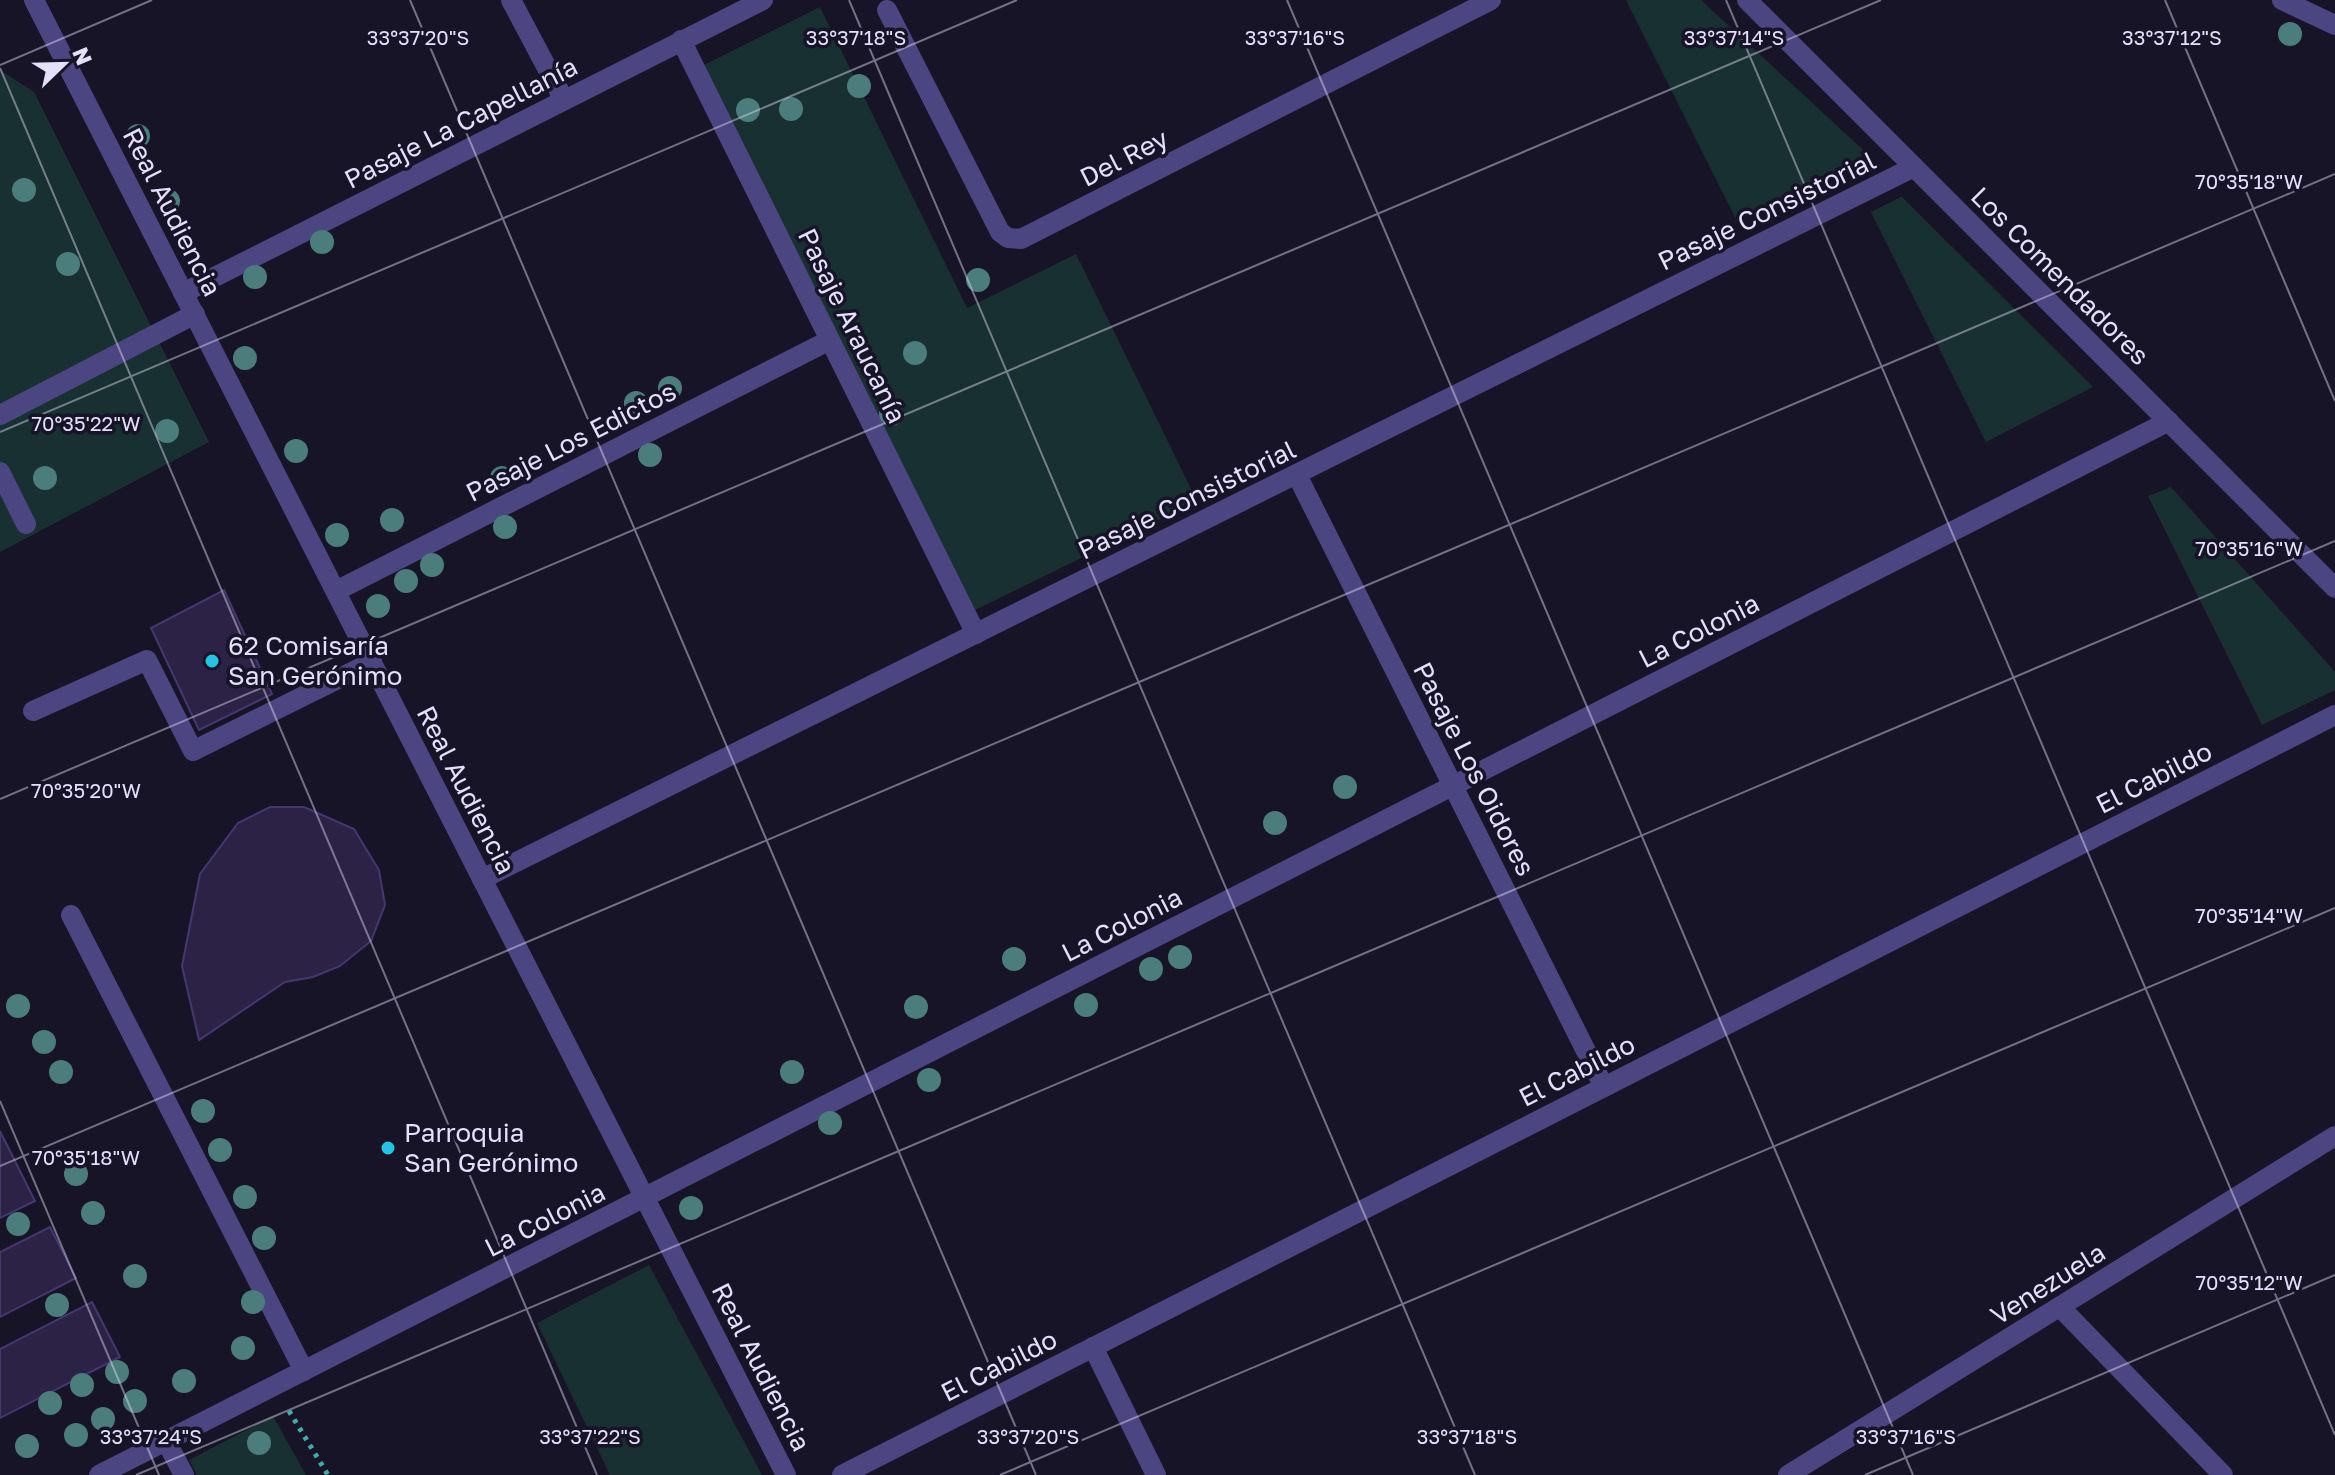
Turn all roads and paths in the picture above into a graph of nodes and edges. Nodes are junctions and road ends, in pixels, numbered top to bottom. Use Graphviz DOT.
graph roads {
  1 [pos="34,0"];
  2 [pos="511,0"];
  3 [pos="763,0"];
  4 [pos="1491,0"];
  5 [pos="1747,0"];
  6 [pos="2282,0"];
  7 [pos="887,10"];
  8 [pos="2335,25"];
  9 [pos="681,40"];
  10 [pos="564,100"];
  11 [pos="1914,167"];
  12 [pos="183,293"];
  13 [pos="195,314"];
  14 [pos="830,340"];
  15 [pos="0,415"];
  16 [pos="2169,421"];
  17 [pos="0,472"];
  18 [pos="1297,475"];
  19 [pos="26,524"];
  20 [pos="2335,588"];
  21 [pos="336,591"];
  22 [pos="976,634"];
  23 [pos="372,662"];
  24 [pos="33,711"];
  25 [pos="2335,715"];
  26 [pos="1453,786"];
  27 [pos="482,879"];
  28 [pos="71,915"];
  29 [pos="1604,1087"];
  30 [pos="2335,1136"];
  31 [pos="645,1198"];
  32 [pos="2060,1307"];
  33 [pos="1093,1347"];
  34 [pos="304,1371"];
  35 [pos="274,1386"];
  36 [pos="166,1441"];
  37 [pos="1812,1469"];
  38 [pos="99,1475"];
  39 [pos="184,1475"];
  40 [pos="328,1475"];
  41 [pos="786,1475"];
  42 [pos="842,1475"];
  43 [pos="1156,1475"];
  44 [pos="1788,1475"];
  45 [pos="2223,1475"];
  1 -- 12 [label="street, Real Audiencia"];
  2 -- 10 [label="street"];
  3 -- 9 [label="street, Pasaje La Capellanía"];
  4 -- 7 [label="street, Del Rey"];
  5 -- 11 [label="street, Los Comendadores"];
  6 -- 8 [label="street"];
  9 -- 10 [label="street, Pasaje La Capellanía"];
  9 -- 14 [label="street, Pasaje Araucanía"];
  10 -- 12 [label="street, Pasaje La Capellanía"];
  11 -- 16 [label="street, Los Comendadores"];
  11 -- 18 [label="street, Pasaje Consistorial"];
  12 -- 13 [label="street, Real Audiencia"];
  13 -- 15 [label="street"];
  13 -- 21 [label="street, Real Audiencia"];
  14 -- 21 [label="street, Pasaje Los Edictos"];
  14 -- 22 [label="street, Pasaje Araucanía"];
  16 -- 20 [label="street, Los Comendadores"];
  16 -- 26 [label="street, La Colonia"];
  17 -- 19 [label="street"];
  18 -- 22 [label="street, Pasaje Consistorial"];
  18 -- 26 [label="street, Pasaje Los Oidores"];
  21 -- 23 [label="street, Real Audiencia"];
  22 -- 27 [label="street, Pasaje Consistorial"];
  23 -- 24 [label="street"];
  23 -- 27 [label="street, Real Audiencia"];
  25 -- 29 [label="street, El Cabildo"];
  26 -- 29 [label="street, Pasaje Los Oidores"];
  26 -- 31 [label="street, La Colonia"];
  27 -- 31 [label="street, Real Audiencia"];
  28 -- 34 [label="street"];
  29 -- 33 [label="street, El Cabildo"];
  30 -- 32 [label="street, Venezuela"];
  31 -- 34 [label="street, La Colonia"];
  31 -- 41 [label="street, Real Audiencia"];
  32 -- 37 [label="street, Venezuela"];
  32 -- 45 [label="street"];
  33 -- 42 [label="street, El Cabildo"];
  33 -- 43 [label="street"];
  34 -- 35 [label="street, La Colonia"];
  35 -- 36 [label="street, La Colonia"];
  35 -- 40 [label="path"];
  36 -- 38 [label="street, La Colonia"];
  36 -- 39 [label="street"];
  37 -- 44 [label="street, Venezuela"];
}
